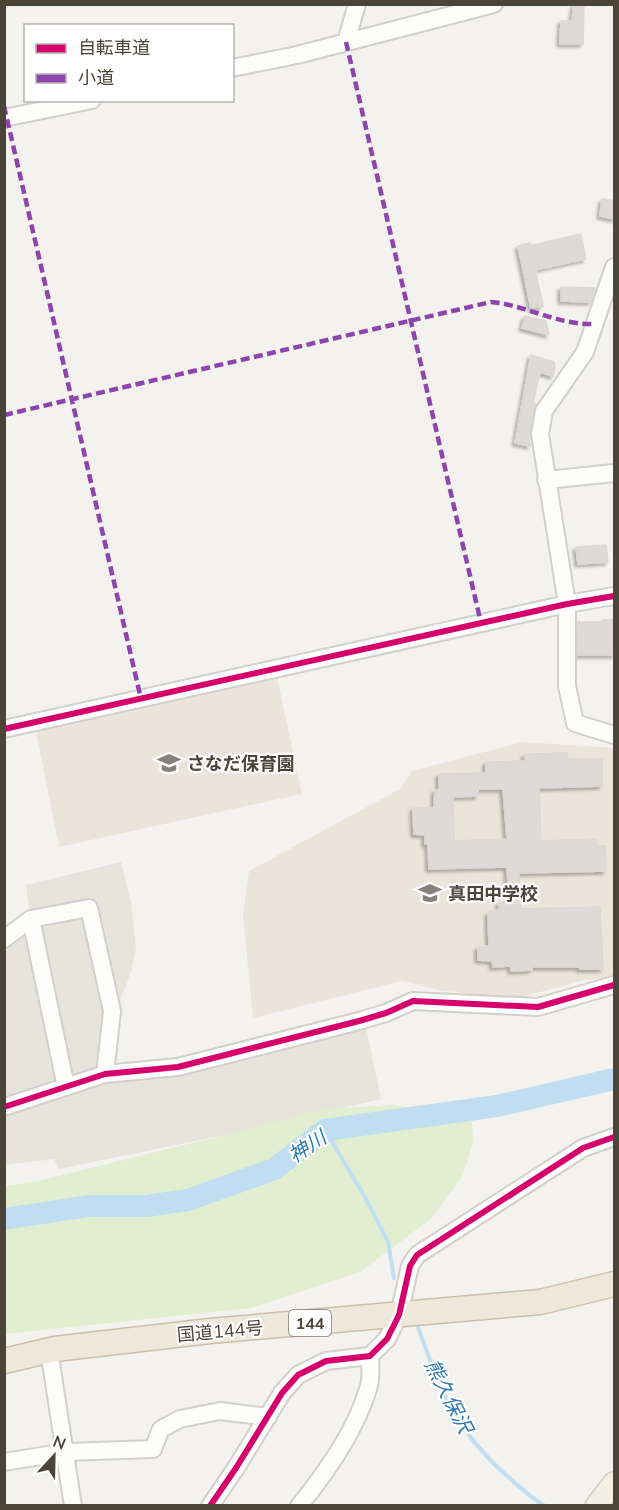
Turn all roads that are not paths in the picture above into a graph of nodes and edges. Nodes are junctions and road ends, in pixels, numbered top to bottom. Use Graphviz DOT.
graph roads {
  1 [pos="357,4"];
  2 [pos="488,5"];
  3 [pos="346,42"];
  4 [pos="234,68"];
  5 [pos="82,102"];
  6 [pos="4,118"];
  7 [pos="615,267"];
  8 [pos="615,472"];
  9 [pos="546,480"];
  10 [pos="615,596"];
  11 [pos="567,604"];
  12 [pos="4,729"];
  13 [pos="615,735"];
  14 [pos="31,919"];
  15 [pos="4,939"];
  16 [pos="615,986"];
  17 [pos="105,1074"];
  18 [pos="66,1087"];
  19 [pos="5,1103"];
  20 [pos="615,1137"];
  21 [pos="615,1284"];
  22 [pos="399,1315"];
  23 [pos="49,1350"];
  24 [pos="370,1356"];
  25 [pos="4,1361"];
  26 [pos="268,1417"];
  27 [pos="66,1452"];
  28 [pos="4,1462"];
  29 [pos="615,1483"];
  30 [pos="615,1498"];
  31 [pos="73,1506"];
  32 [pos="210,1506"];
  33 [pos="300,1506"];
  34 [pos="596,1506"];
  35 [pos="606,1506"];
  1 -- 3 [label="street"];
  2 -- 3 [label="street"];
  3 -- 4 [label="street"];
  5 -- 6 [label="street"];
  7 -- 9 [label="street"];
  8 -- 9 [label="street"];
  9 -- 11 [label="street"];
  10 -- 11 [label="street"];
  11 -- 12 [label="street"];
  11 -- 13 [label="street"];
  14 -- 15 [label="street"];
  14 -- 17 [label="street"];
  14 -- 18 [label="street"];
  16 -- 17 [label="street"];
  17 -- 18 [label="street"];
  18 -- 19 [label="street"];
  20 -- 22 [label="street"];
  21 -- 22 [label="highway, 国道144号 / 144"];
  22 -- 23 [label="highway, 国道144号 / 144"];
  22 -- 24 [label="street"];
  23 -- 25 [label="highway, 国道144号 / 144"];
  23 -- 27 [label="street"];
  24 -- 26 [label="street"];
  24 -- 33 [label="street"];
  26 -- 27 [label="street"];
  26 -- 32 [label="street"];
  27 -- 28 [label="street"];
  27 -- 31 [label="street"];
  29 -- 34 [label="main road"];
  30 -- 35 [label="street"];
}
